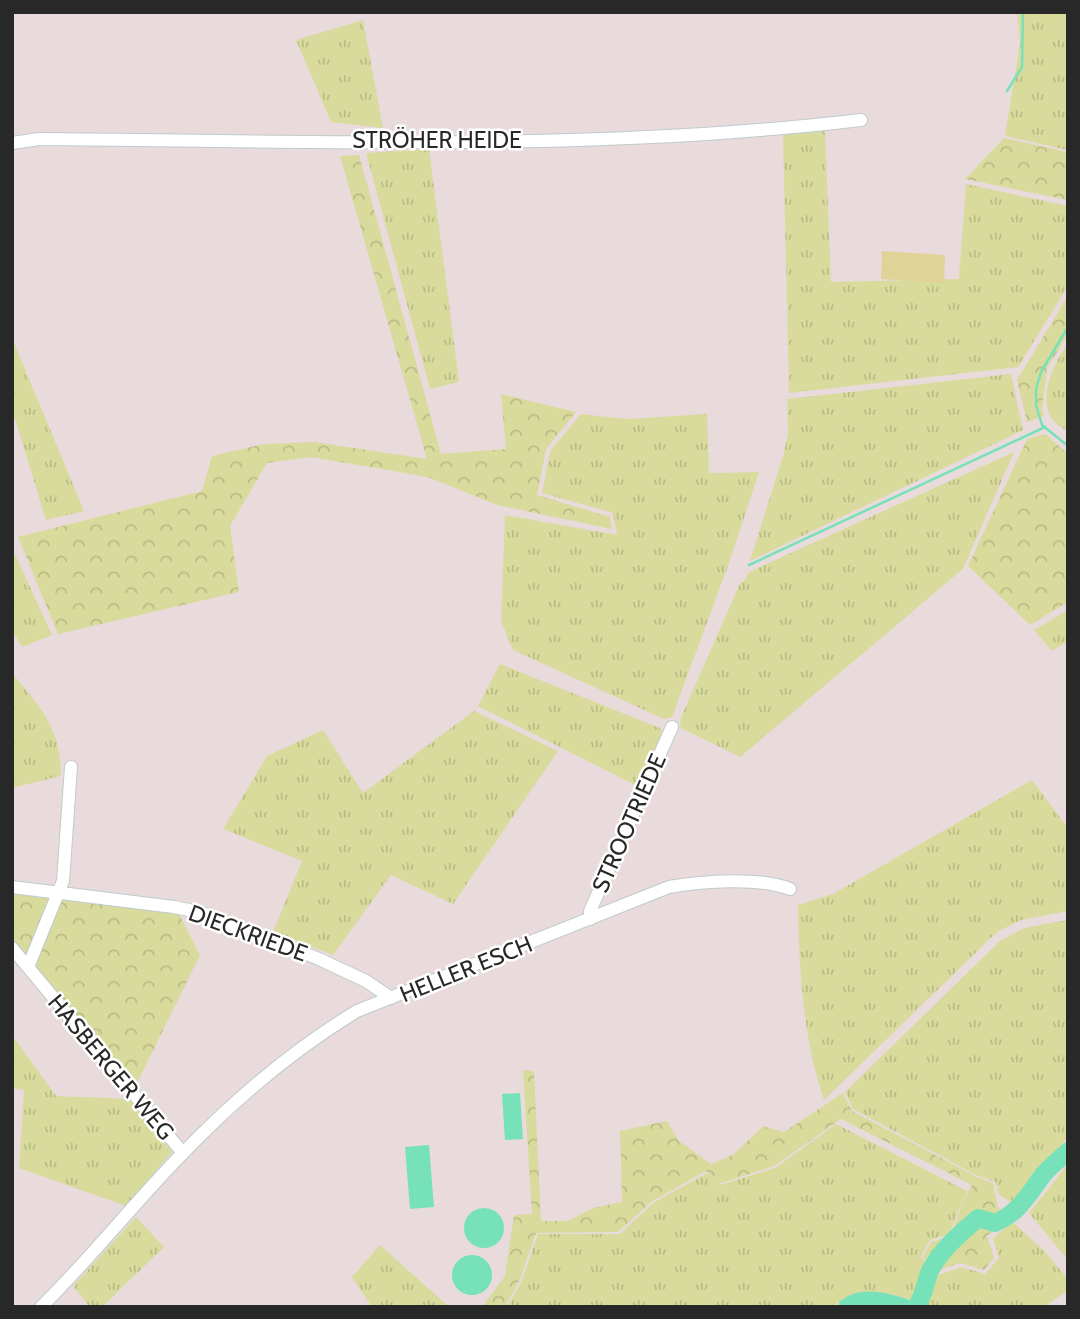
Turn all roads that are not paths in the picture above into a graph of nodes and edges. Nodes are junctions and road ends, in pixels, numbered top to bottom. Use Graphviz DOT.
graph roads {
  1 [pos="861,120"];
  2 [pos="12,143"];
  3 [pos="671,727"];
  4 [pos="71,767"];
  5 [pos="12,887"];
  6 [pos="790,889"];
  7 [pos="60,894"];
  8 [pos="590,919"];
  9 [pos="12,948"];
  10 [pos="28,967"];
  11 [pos="391,998"];
  12 [pos="183,1153"];
  13 [pos="41,1307"];
  1 -- 2 [label="street, STRÖHER HEIDE"];
  3 -- 8 [label="street, STROOTRIEDE"];
  4 -- 7 [label="street"];
  5 -- 7 [label="street, DIECKRIEDE"];
  6 -- 8 [label="street, HELLER ESCH"];
  7 -- 10 [label="street"];
  7 -- 11 [label="street, DIECKRIEDE"];
  8 -- 11 [label="street, HELLER ESCH"];
  9 -- 10 [label="street, HASBERGER WEG"];
  10 -- 12 [label="street, HASBERGER WEG"];
  11 -- 12 [label="street, HELLER ESCH"];
  12 -- 13 [label="street, HASBERGER WEG"];
}
